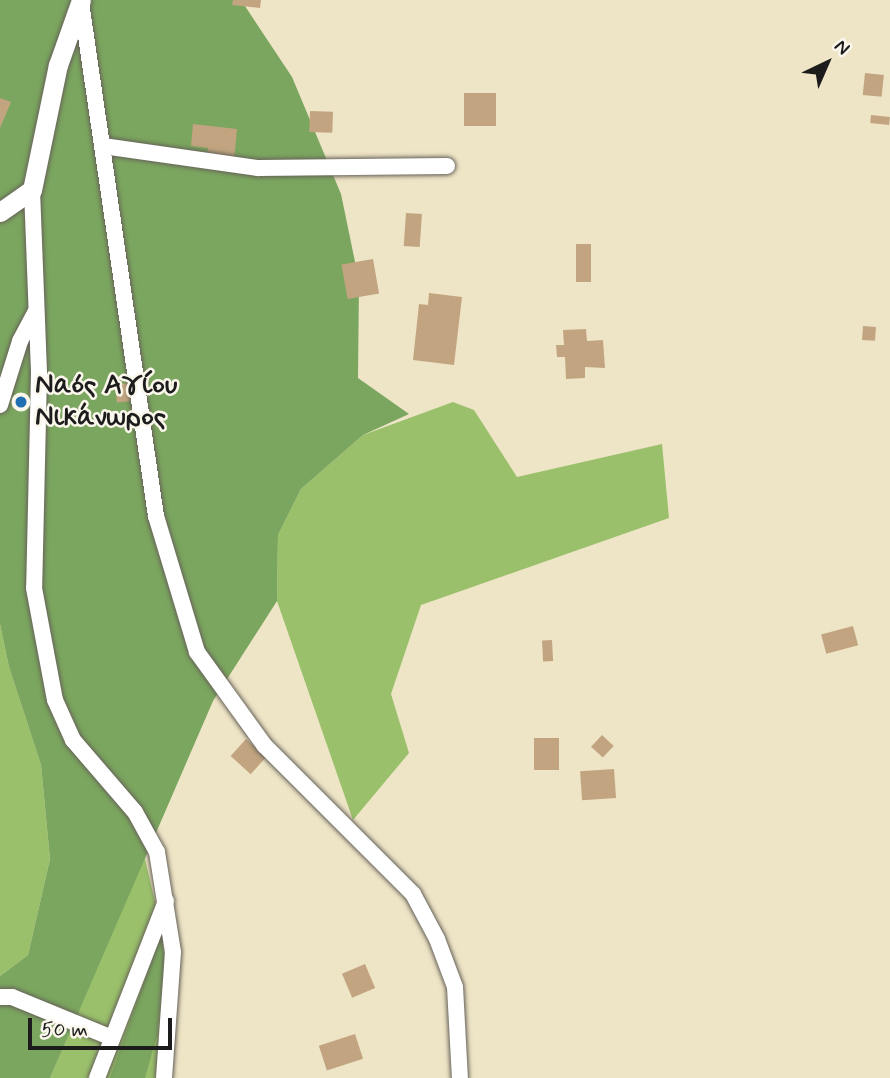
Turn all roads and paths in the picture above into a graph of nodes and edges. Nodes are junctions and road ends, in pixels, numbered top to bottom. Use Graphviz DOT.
graph roads {
  1 [pos="81,1"];
  2 [pos="103,146"];
  3 [pos="447,166"];
  4 [pos="32,190"];
  5 [pos="0,212"];
  6 [pos="35,313"];
  7 [pos="0,405"];
  8 [pos="167,897"];
  9 [pos="0,997"];
  10 [pos="110,1037"];
  11 [pos="97,1078"];
  12 [pos="164,1078"];
  13 [pos="460,1078"];
  1 -- 2 [label="street"];
  1 -- 4 [label="street"];
  2 -- 3 [label="street"];
  2 -- 13 [label="street"];
  4 -- 5 [label="street"];
  4 -- 6 [label="street"];
  6 -- 7 [label="street"];
  6 -- 8 [label="street"];
  8 -- 10 [label="street"];
  8 -- 12 [label="street"];
  9 -- 10 [label="street"];
  10 -- 11 [label="street"];
}
